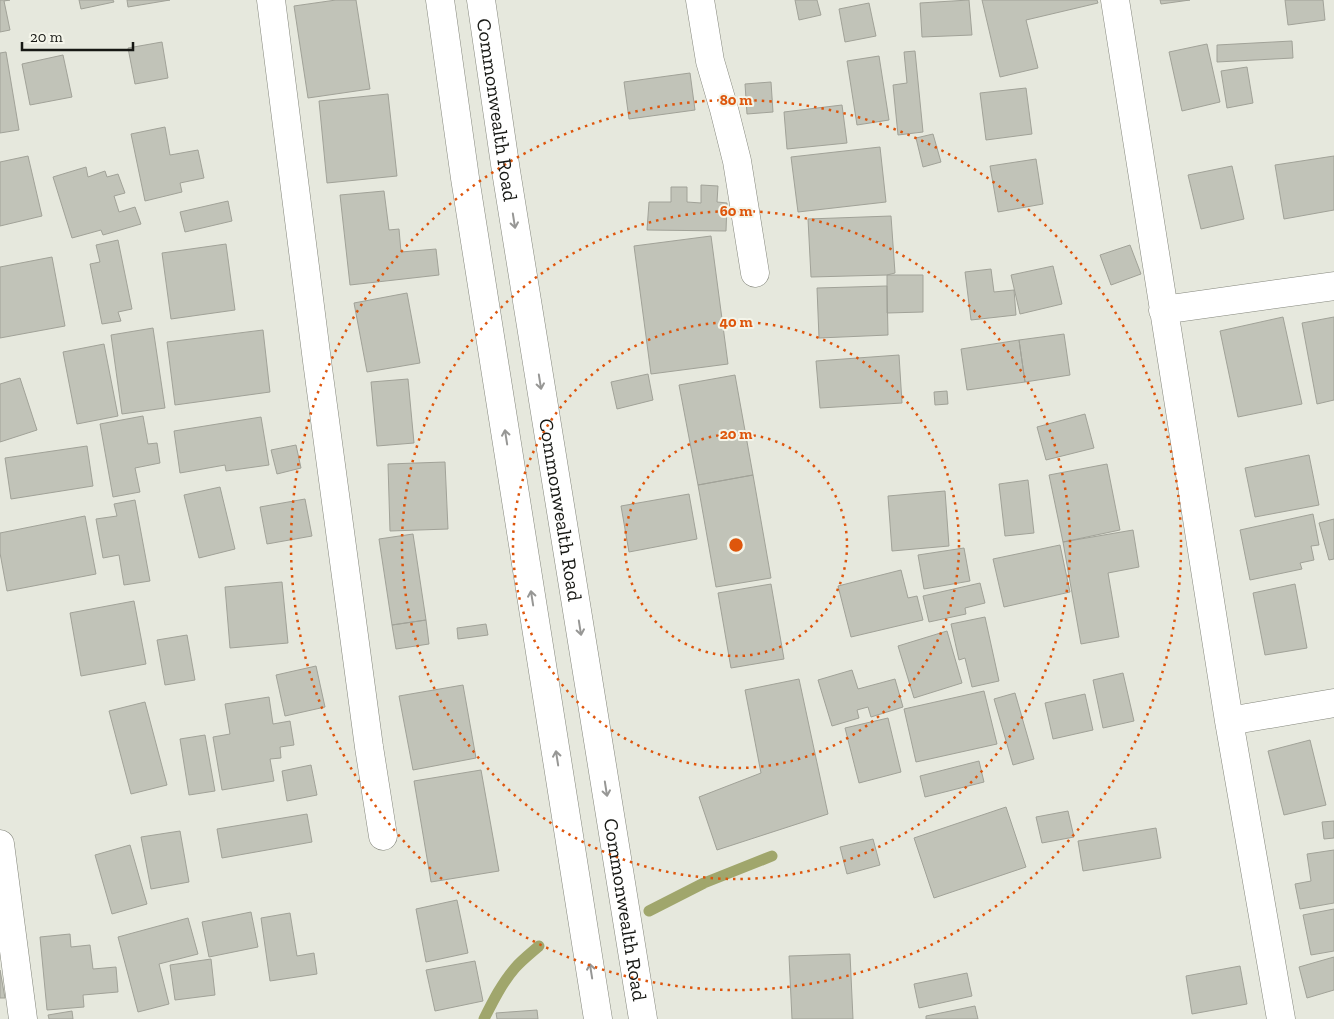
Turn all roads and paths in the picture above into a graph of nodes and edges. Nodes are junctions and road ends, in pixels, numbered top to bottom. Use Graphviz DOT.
graph roads {
  1 [pos="271,0"];
  2 [pos="440,0"];
  3 [pos="481,0"];
  4 [pos="700,0"];
  5 [pos="1115,0"];
  6 [pos="755,272"];
  7 [pos="1334,286"];
  8 [pos="1163,310"];
  9 [pos="1334,704"];
  10 [pos="1229,721"];
  11 [pos="383,836"];
  12 [pos="1,861"];
  13 [pos="23,1019"];
  14 [pos="598,1019"];
  15 [pos="643,1019"];
  16 [pos="1282,1019"];
  1 -- 11 [label="street"];
  14 -- 2 [label="street, Commonwealth Road, one-way"];
  3 -- 15 [label="street, Commonwealth Road, one-way"];
  4 -- 6 [label="street"];
  5 -- 8 [label="street"];
  7 -- 8 [label="street"];
  8 -- 10 [label="street"];
  9 -- 10 [label="street"];
  10 -- 16 [label="street"];
  12 -- 13 [label="street"];
}
